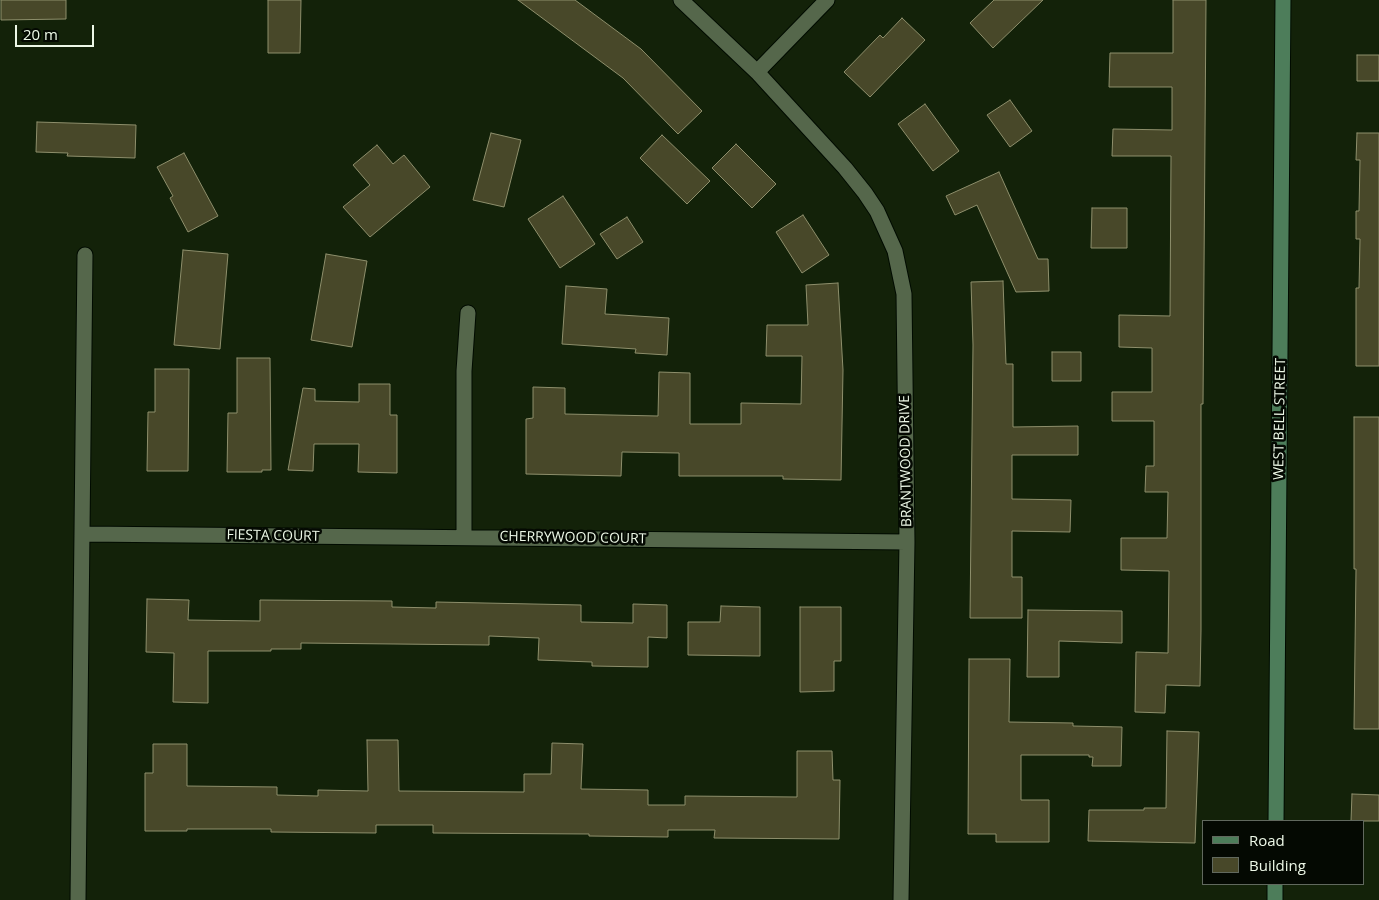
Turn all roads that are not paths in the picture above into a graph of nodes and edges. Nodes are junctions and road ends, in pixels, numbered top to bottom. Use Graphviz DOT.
graph roads {
  1 [pos="681,0"];
  2 [pos="827,0"];
  3 [pos="1283,0"];
  4 [pos="757,72"];
  5 [pos="85,254"];
  6 [pos="468,313"];
  7 [pos="83,534"];
  8 [pos="464,537"];
  9 [pos="907,542"];
  10 [pos="1276,820"];
  11 [pos="1275,885"];
  12 [pos="78,900"];
  13 [pos="901,900"];
  14 [pos="1275,900"];
  1 -- 4 [label="street, BRANTWOOD DRIVE"];
  2 -- 4 [label="street"];
  3 -- 10 [label="main road, WEST BELL STREET"];
  4 -- 9 [label="street, BRANTWOOD DRIVE"];
  5 -- 7 [label="street"];
  6 -- 8 [label="street"];
  7 -- 8 [label="street, FIESTA COURT"];
  7 -- 12 [label="street"];
  8 -- 9 [label="street, CHERRYWOOD COURT"];
  9 -- 13 [label="street, BRANTWOOD DRIVE"];
  11 -- 14 [label="main road"];
}
